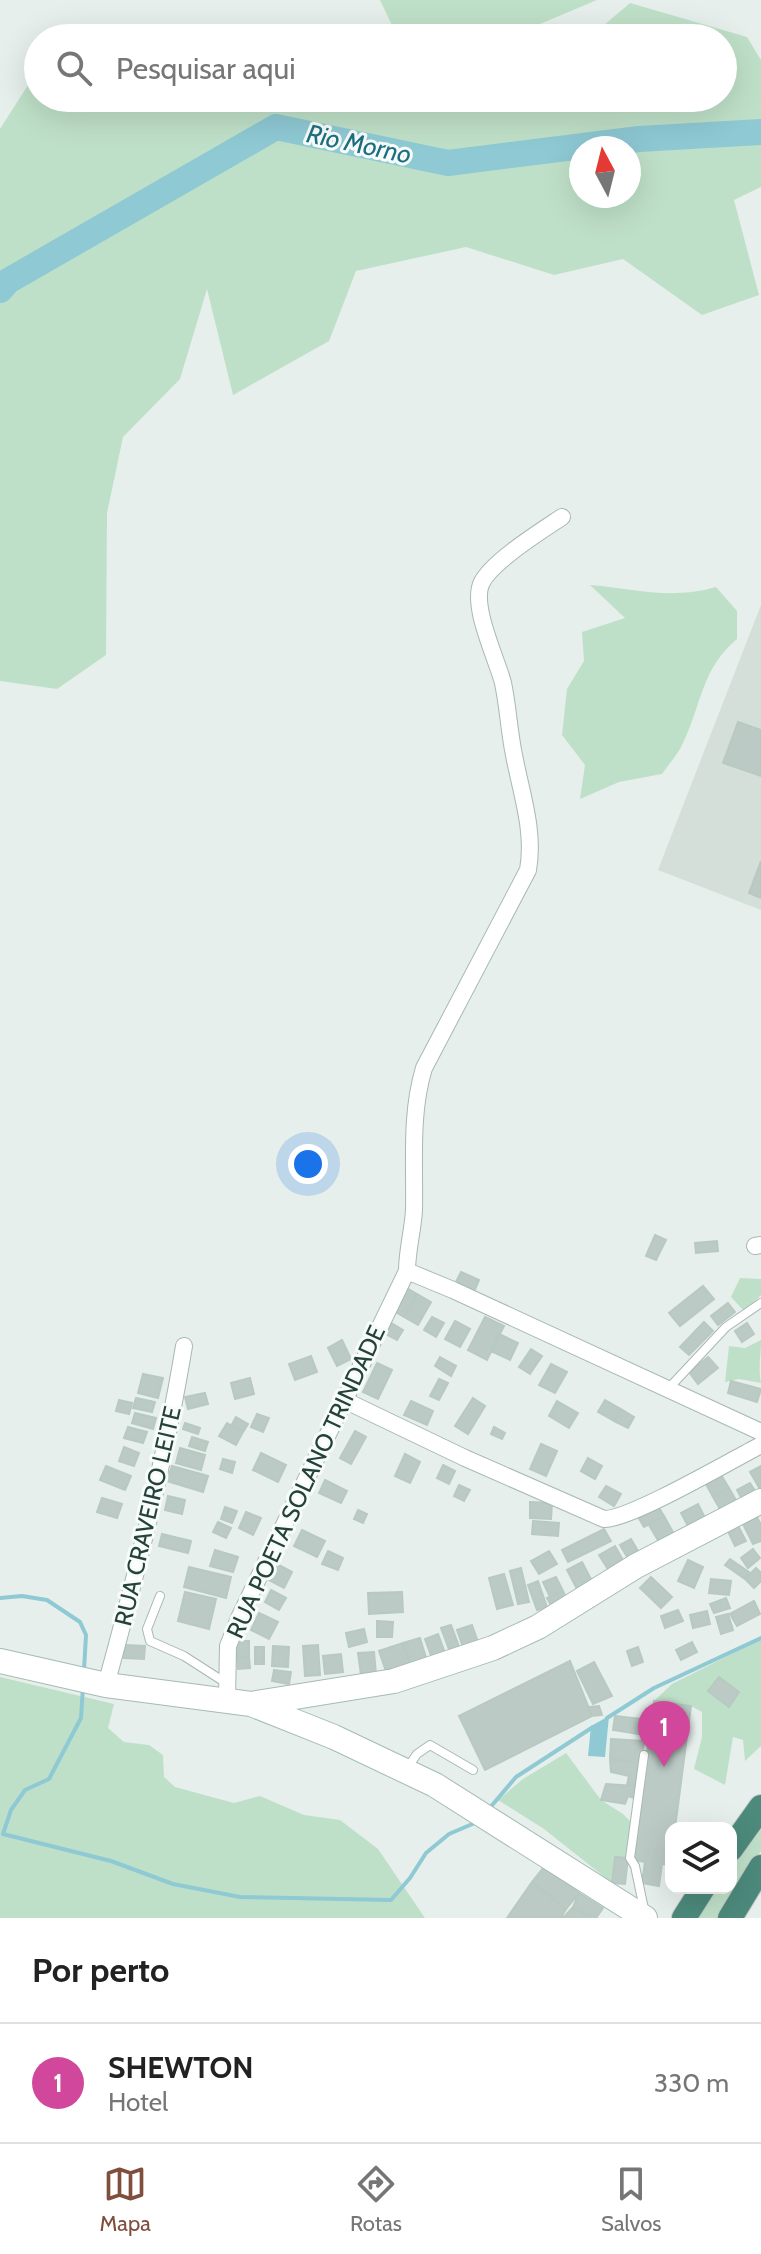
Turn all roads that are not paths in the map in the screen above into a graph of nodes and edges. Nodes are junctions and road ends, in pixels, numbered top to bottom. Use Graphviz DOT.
graph roads {
  1 [pos="562,517"];
  2 [pos="407,1271"];
  3 [pos="761,1303"];
  4 [pos="184,1346"];
  5 [pos="668,1389"];
  6 [pos="344,1400"];
  7 [pos="761,1432"];
  8 [pos="761,1445"];
  9 [pos="761,1501"];
  10 [pos="160,1596"];
  11 [pos="0,1661"];
  12 [pos="91,1682"];
  13 [pos="227,1691"];
  14 [pos="251,1704"];
  15 [pos="644,1755"];
  16 [pos="473,1770"];
  17 [pos="406,1771"];
  18 [pos="761,1807"];
  19 [pos="737,1841"];
  20 [pos="761,1867"];
  21 [pos="699,1894"];
  22 [pos="646,1918"];
  23 [pos="684,1918"];
  24 [pos="730,1918"];
  1 -- 2 [label="street, RUA POETA SOLANO TRINDADE"];
  2 -- 5 [label="street"];
  2 -- 6 [label="street, RUA POETA SOLANO TRINDADE"];
  3 -- 5 [label="lane"];
  4 -- 12 [label="street, RUA CRAVEIRO LEITE"];
  5 -- 7 [label="street"];
  6 -- 8 [label="street"];
  6 -- 13 [label="street, RUA POETA SOLANO TRINDADE"];
  9 -- 14 [label="main road"];
  10 -- 13 [label="lane"];
  11 -- 12 [label="main road"];
  12 -- 13 [label="main road"];
  13 -- 14 [label="main road"];
  14 -- 17 [label="main road"];
  15 -- 22 [label="lane"];
  16 -- 17 [label="lane"];
  17 -- 22 [label="main road"];
  18 -- 19 [label="highway"];
  20 -- 24 [label="highway"];
  21 -- 23 [label="highway"];
}
